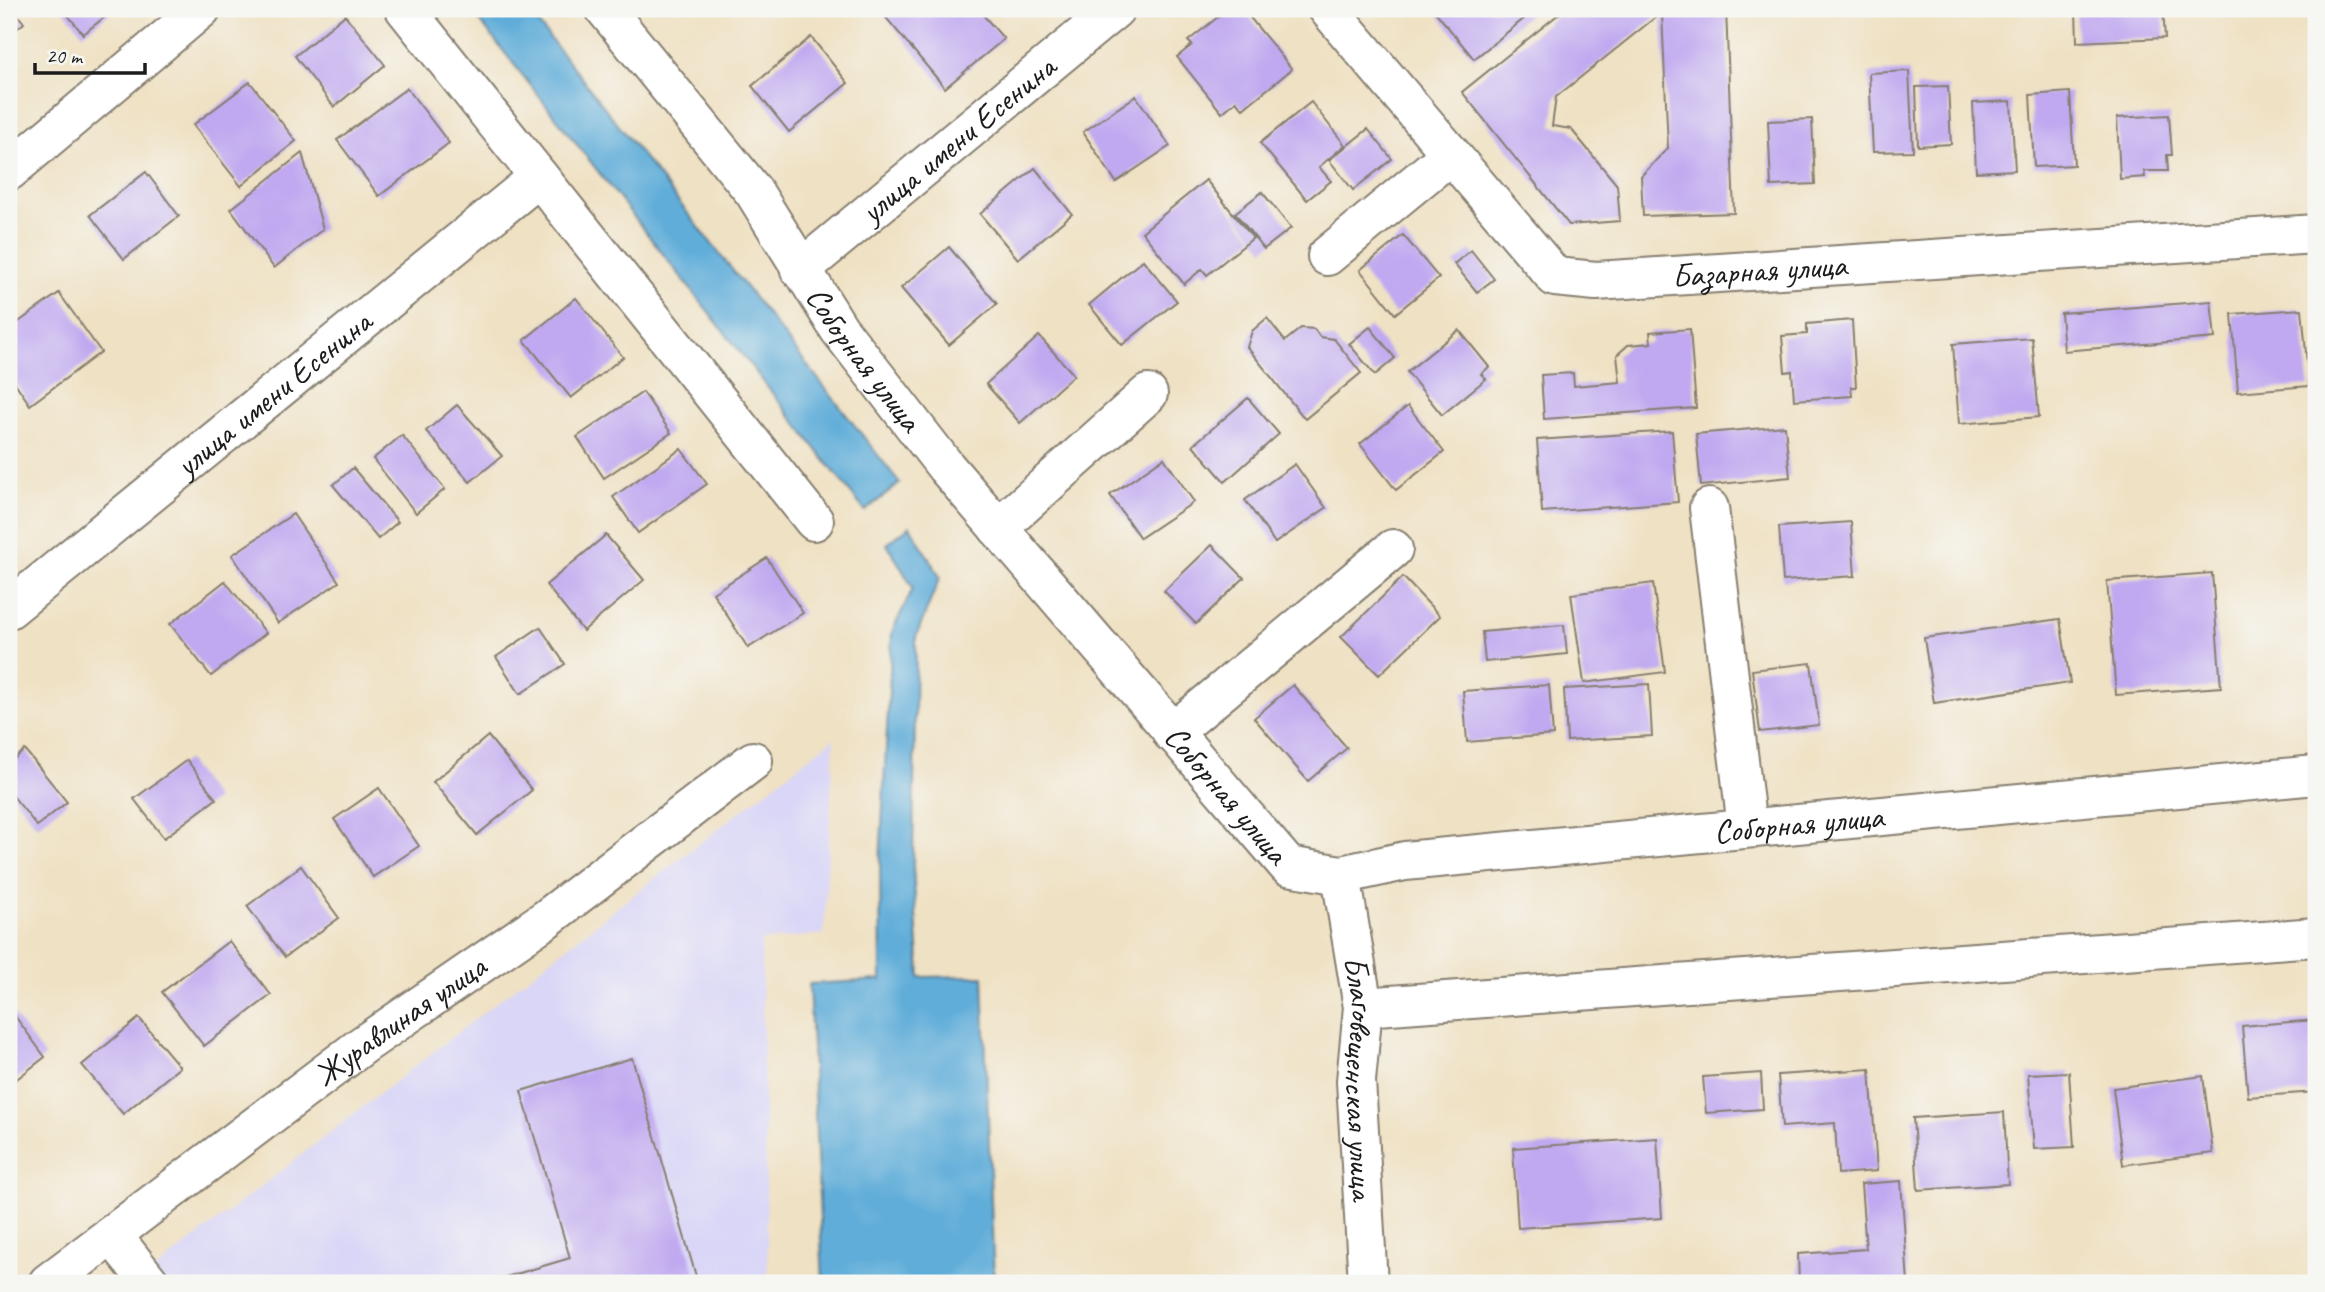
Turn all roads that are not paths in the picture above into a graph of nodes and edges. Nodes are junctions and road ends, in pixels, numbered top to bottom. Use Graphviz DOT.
graph roads {
  1 [pos="201,9"];
  2 [pos="405,9"];
  3 [pos="605,9"];
  4 [pos="1115,9"];
  5 [pos="1328,9"];
  6 [pos="1451,154"];
  7 [pos="9,171"];
  8 [pos="539,177"];
  9 [pos="2316,234"];
  10 [pos="1327,256"];
  11 [pos="800,270"];
  12 [pos="1148,394"];
  13 [pos="1709,508"];
  14 [pos="814,521"];
  15 [pos="998,528"];
  16 [pos="1393,549"];
  17 [pos="9,609"];
  18 [pos="1172,733"];
  19 [pos="753,761"];
  20 [pos="2316,775"];
  21 [pos="1747,828"];
  22 [pos="1341,875"];
  23 [pos="2316,937"];
  24 [pos="1363,1007"];
  25 [pos="112,1235"];
  26 [pos="48,1283"];
  27 [pos="150,1283"];
  28 [pos="1368,1283"];
  1 -- 7 [label="street"];
  2 -- 8 [label="street"];
  3 -- 11 [label="street, Соборная улица"];
  4 -- 11 [label="street, улица имени Есенина"];
  5 -- 6 [label="street, Базарная улица"];
  6 -- 9 [label="street, Базарная улица"];
  6 -- 10 [label="street"];
  8 -- 14 [label="street"];
  8 -- 17 [label="street, улица имени Есенина"];
  11 -- 15 [label="street, Соборная улица"];
  12 -- 15 [label="street"];
  13 -- 21 [label="street"];
  15 -- 18 [label="street, Соборная улица"];
  16 -- 18 [label="street"];
  18 -- 22 [label="street, Соборная улица"];
  19 -- 25 [label="street, Журавлиная улица"];
  20 -- 21 [label="street, Соборная улица"];
  21 -- 22 [label="street, Соборная улица"];
  22 -- 24 [label="street, Благовещенская улица"];
  23 -- 24 [label="street"];
  24 -- 28 [label="street, Благовещенская улица"];
  25 -- 26 [label="street, Журавлиная улица"];
  25 -- 27 [label="street"];
}
